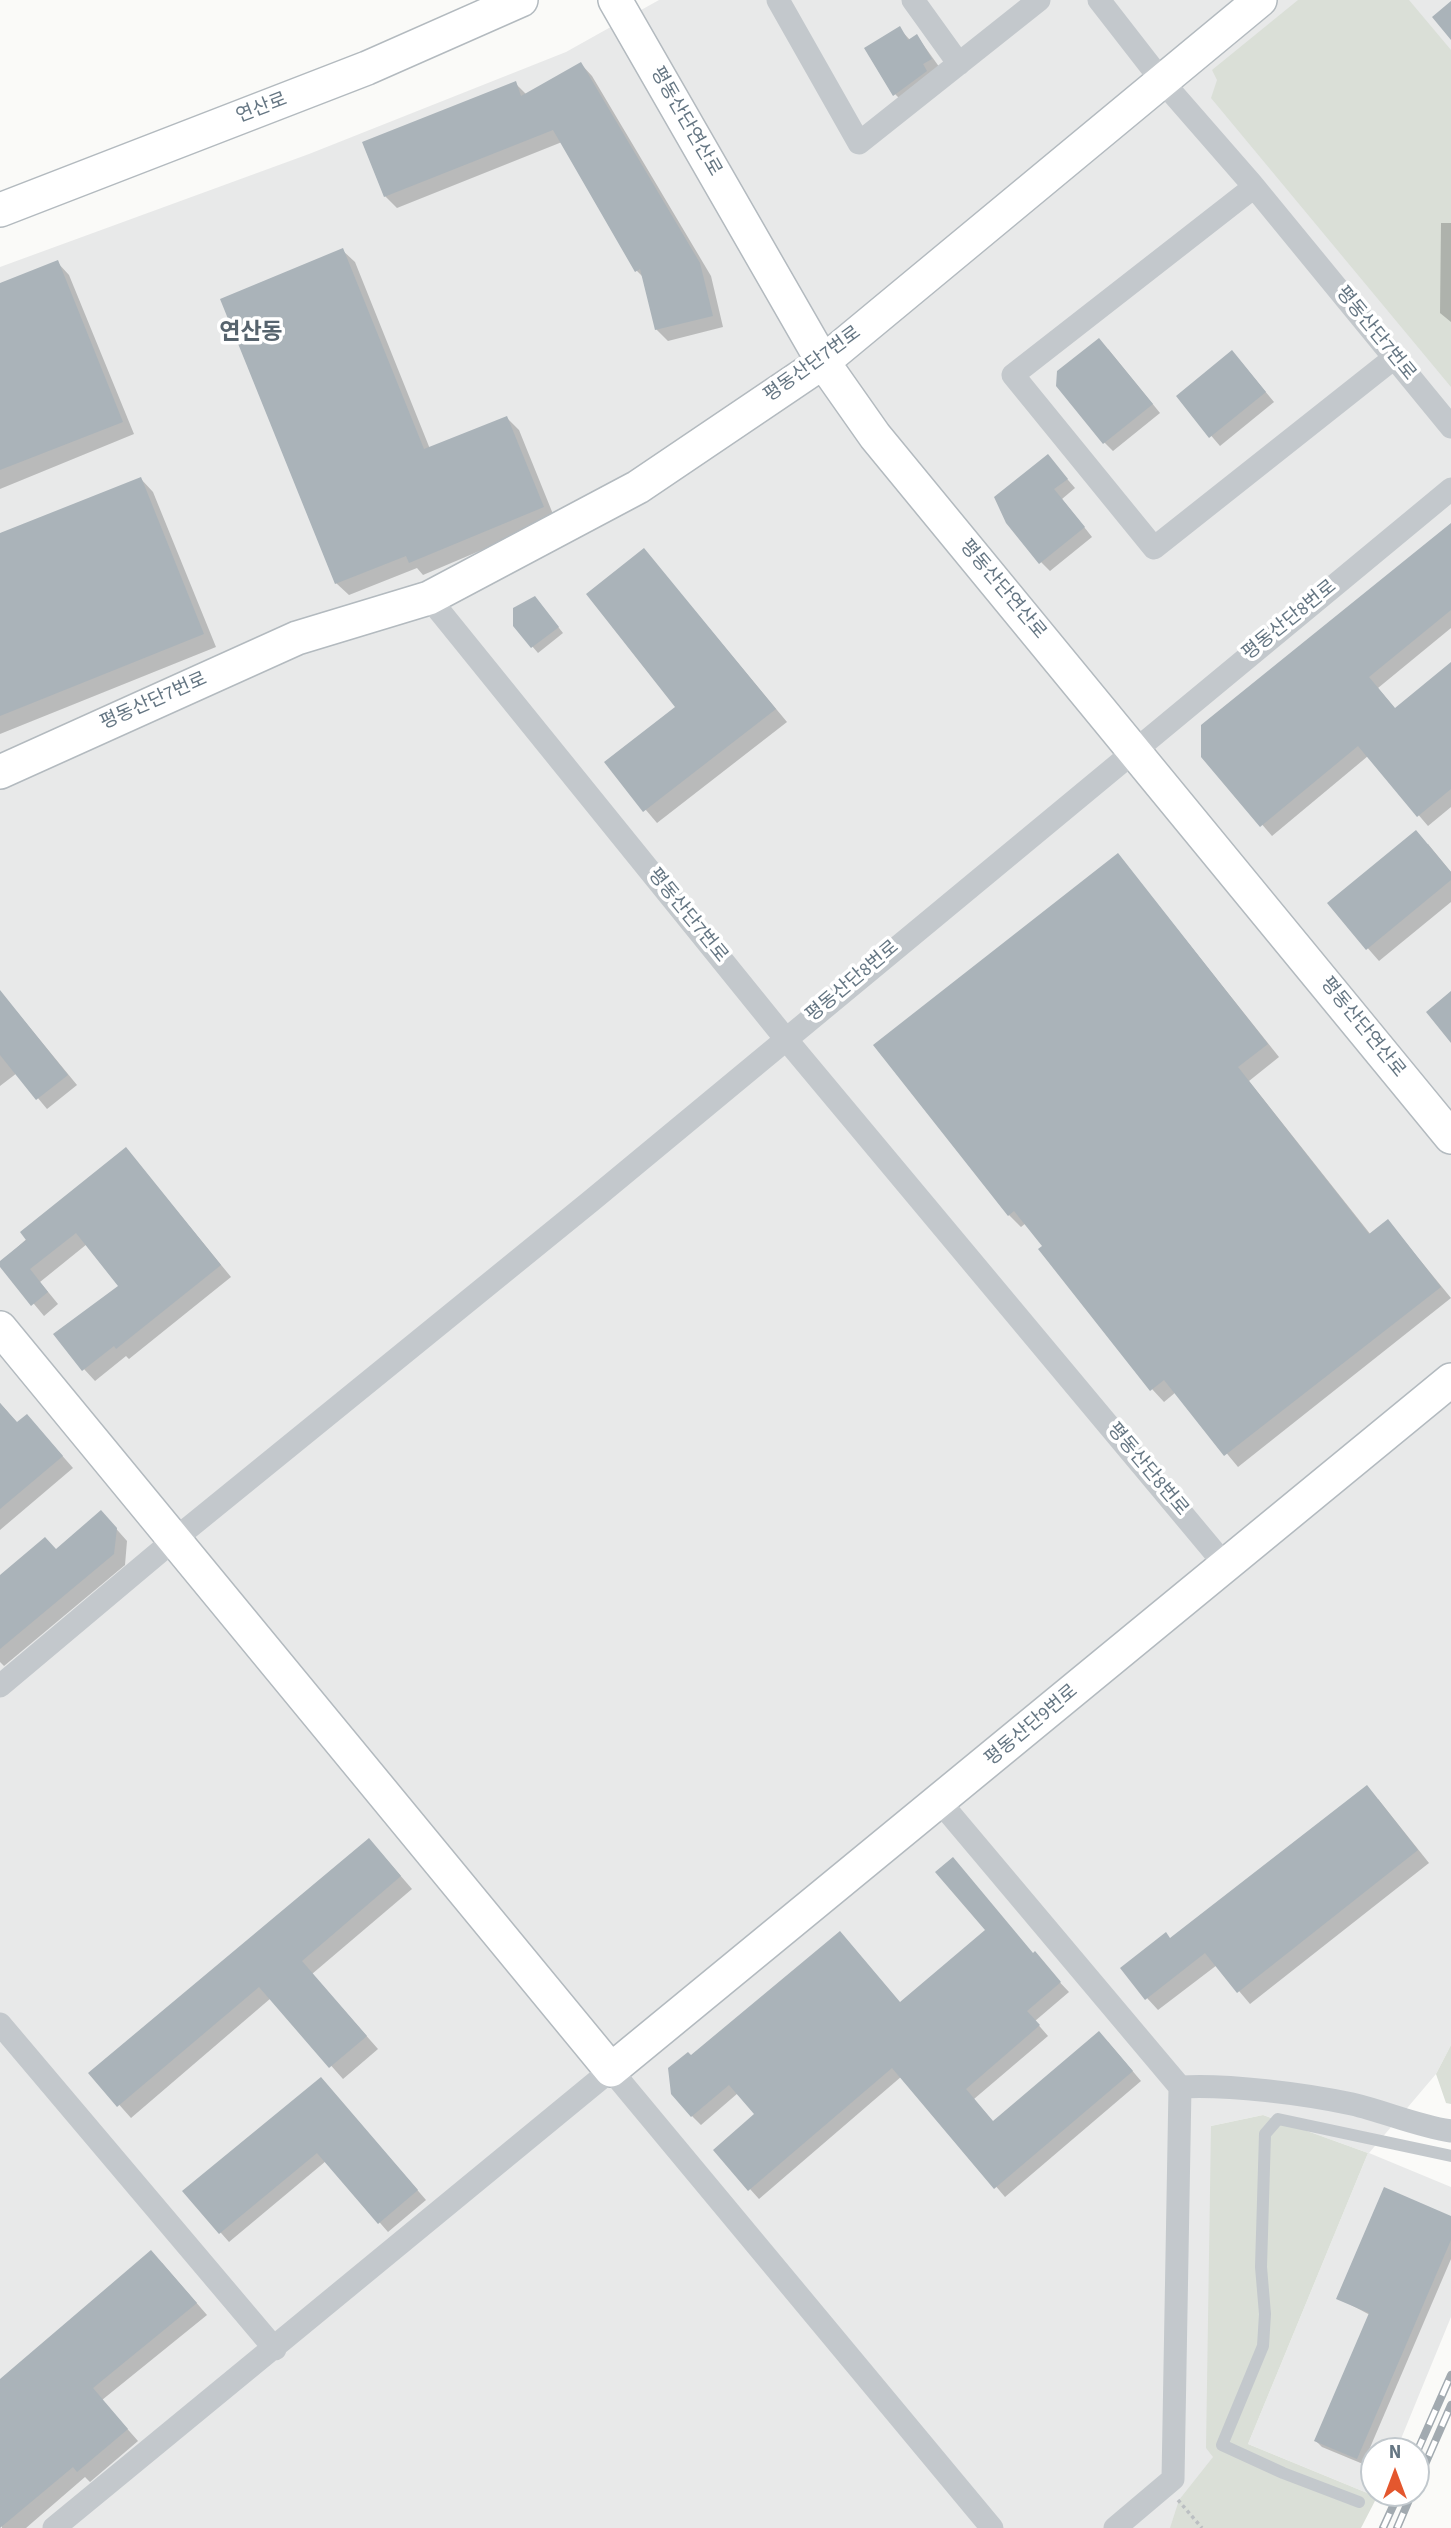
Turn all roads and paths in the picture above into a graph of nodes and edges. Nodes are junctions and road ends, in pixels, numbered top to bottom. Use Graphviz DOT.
graph roads {
  1 [pos="472,0"];
  2 [pos="521,0"];
  3 [pos="615,0"];
  4 [pos="778,0"];
  5 [pos="913,0"];
  6 [pos="1040,0"];
  7 [pos="1098,0"];
  8 [pos="1260,0"];
  9 [pos="402,53"];
  10 [pos="959,64"];
  11 [pos="1162,81"];
  12 [pos="1254,187"];
  13 [pos="0,209"];
  14 [pos="1394,358"];
  15 [pos="823,362"];
  16 [pos="1451,427"];
  17 [pos="1451,489"];
  18 [pos="429,598"];
  19 [pos="1134,750"];
  20 [pos="0,772"];
  21 [pos="785,1038"];
  22 [pos="1451,1137"];
  23 [pos="0,1328"];
  24 [pos="1451,1380"];
  25 [pos="175,1539"];
  26 [pos="1226,1566"];
  27 [pos="0,1686"];
  28 [pos="940,1802"];
  29 [pos="0,2024"];
  30 [pos="611,2070"];
  31 [pos="1180,2087"];
  32 [pos="1451,2131"];
  33 [pos="1451,2156"];
  34 [pos="275,2349"];
  35 [pos="1166,2485"];
  36 [pos="1359,2501"];
  37 [pos="54,2528"];
  38 [pos="992,2528"];
  39 [pos="1115,2528"];
  40 [pos="1202,2528"];
  1 -- 9 [label="street"];
  2 -- 9 [label="street, 연산로"];
  3 -- 15 [label="street, 평동산단연산로"];
  4 -- 10 [label="street"];
  5 -- 10 [label="street"];
  6 -- 10 [label="street"];
  7 -- 11 [label="street"];
  8 -- 11 [label="street, 평동산단7번로"];
  9 -- 13 [label="street, 연산로"];
  11 -- 12 [label="street, 평동산단7번로"];
  11 -- 15 [label="street, 평동산단7번로"];
  12 -- 14 [label="street, 평동산단7번로"];
  12 -- 14 [label="street"];
  14 -- 16 [label="street, 평동산단7번로"];
  15 -- 18 [label="street, 평동산단7번로"];
  15 -- 19 [label="street, 평동산단연산로"];
  17 -- 19 [label="street, 평동산단8번로"];
  18 -- 20 [label="street, 평동산단7번로"];
  18 -- 21 [label="street, 평동산단7번로"];
  19 -- 21 [label="street, 평동산단8번로"];
  19 -- 22 [label="street, 평동산단연산로"];
  21 -- 25 [label="street"];
  21 -- 26 [label="street, 평동산단8번로"];
  23 -- 25 [label="street"];
  24 -- 26 [label="street, 평동산단9번로"];
  25 -- 27 [label="street"];
  25 -- 30 [label="street"];
  26 -- 28 [label="street, 평동산단9번로"];
  28 -- 30 [label="street, 평동산단9번로"];
  28 -- 31 [label="street"];
  29 -- 34 [label="street"];
  30 -- 34 [label="street"];
  30 -- 38 [label="street"];
  31 -- 32 [label="street"];
  31 -- 35 [label="street"];
  33 -- 36 [label="lane"];
  34 -- 37 [label="street"];
  35 -- 39 [label="street"];
  35 -- 40 [label="path"];
}
